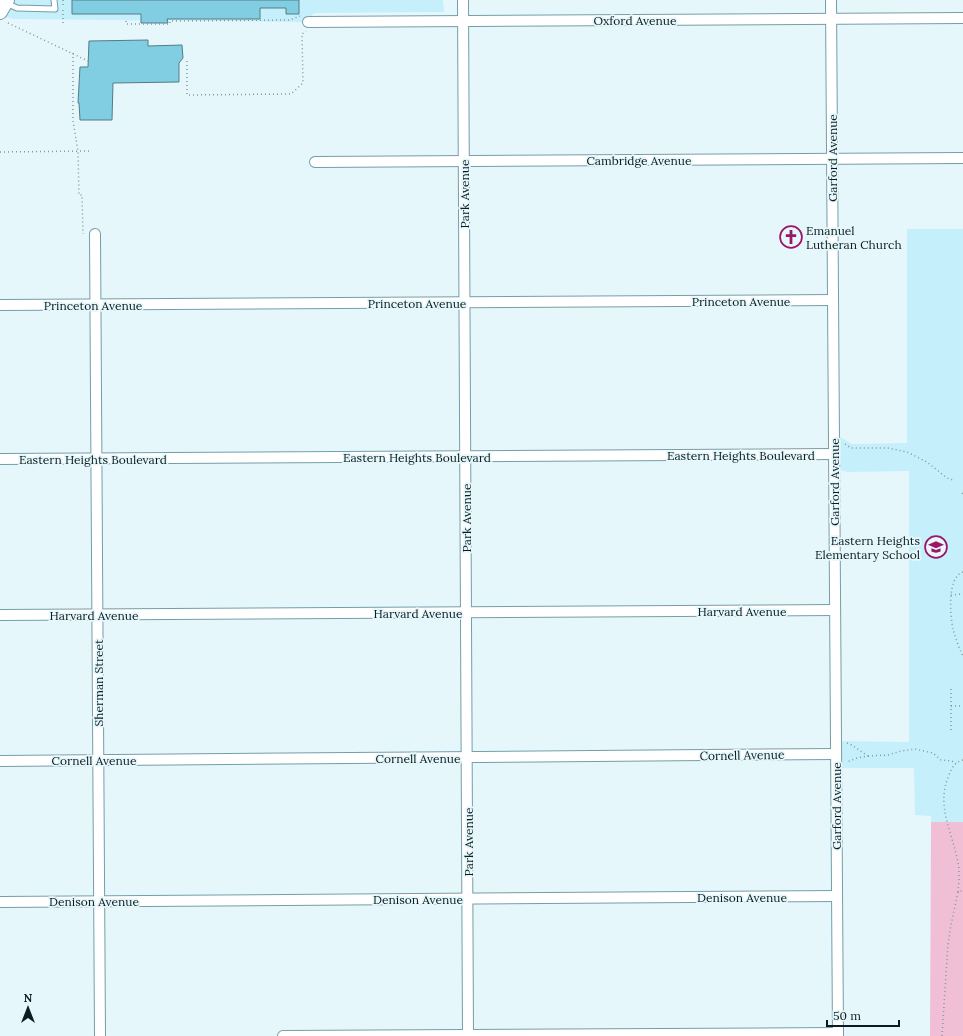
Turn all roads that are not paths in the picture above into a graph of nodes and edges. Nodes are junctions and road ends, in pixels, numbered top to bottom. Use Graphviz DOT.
graph roads {
  1 [pos="54,0"];
  2 [pos="463,0"];
  3 [pos="831,0"];
  4 [pos="5,9"];
  5 [pos="963,18"];
  6 [pos="831,19"];
  7 [pos="307,21"];
  8 [pos="464,21"];
  9 [pos="963,158"];
  10 [pos="832,159"];
  11 [pos="463,161"];
  12 [pos="315,162"];
  13 [pos="95,234"];
  14 [pos="833,300"];
  15 [pos="464,302"];
  16 [pos="0,305"];
  17 [pos="96,305"];
  18 [pos="834,454"];
  19 [pos="465,456"];
  20 [pos="0,459"];
  21 [pos="96,459"];
  22 [pos="835,610"];
  23 [pos="466,612"];
  24 [pos="0,615"];
  25 [pos="97,615"];
  26 [pos="836,754"];
  27 [pos="467,758"];
  28 [pos="98,760"];
  29 [pos="0,761"];
  30 [pos="837,896"];
  31 [pos="468,898"];
  32 [pos="99,901"];
  33 [pos="0,902"];
  34 [pos="838,1034"];
  35 [pos="468,1035"];
  36 [pos="100,1036"];
  37 [pos="283,1036"];
  1 -- 4 [label="lane"];
  2 -- 8 [label="street, Park Avenue"];
  3 -- 6 [label="street, Garford Avenue"];
  5 -- 6 [label="street, Oxford Avenue"];
  6 -- 8 [label="street, Oxford Avenue"];
  6 -- 10 [label="street, Garford Avenue"];
  7 -- 8 [label="street, Oxford Avenue"];
  8 -- 11 [label="street, Park Avenue"];
  9 -- 10 [label="street, Cambridge Avenue"];
  10 -- 11 [label="street, Cambridge Avenue"];
  10 -- 14 [label="street, Garford Avenue"];
  11 -- 12 [label="street, Cambridge Avenue"];
  11 -- 15 [label="street, Park Avenue"];
  13 -- 17 [label="street, Sherman Street"];
  14 -- 15 [label="street, Princeton Avenue"];
  14 -- 18 [label="street, Garford Avenue"];
  15 -- 17 [label="street, Princeton Avenue"];
  15 -- 19 [label="street, Park Avenue"];
  16 -- 17 [label="street, Princeton Avenue"];
  17 -- 21 [label="street, Sherman Street"];
  18 -- 19 [label="street, Eastern Heights Boulevard"];
  18 -- 22 [label="street, Garford Avenue"];
  19 -- 21 [label="street, Eastern Heights Boulevard"];
  19 -- 23 [label="street, Park Avenue"];
  20 -- 21 [label="street, Eastern Heights Boulevard"];
  21 -- 25 [label="street, Sherman Street"];
  22 -- 23 [label="street, Harvard Avenue"];
  22 -- 26 [label="street, Garford Avenue"];
  23 -- 25 [label="street, Harvard Avenue"];
  23 -- 27 [label="street, Park Avenue"];
  24 -- 25 [label="street, Harvard Avenue"];
  25 -- 28 [label="street, Sherman Street"];
  26 -- 27 [label="street, Cornell Avenue"];
  26 -- 30 [label="street, Garford Avenue"];
  27 -- 28 [label="street, Cornell Avenue"];
  27 -- 31 [label="street, Park Avenue"];
  28 -- 29 [label="street, Cornell Avenue"];
  28 -- 32 [label="street, Sherman Street"];
  30 -- 31 [label="street, Denison Avenue"];
  30 -- 34 [label="street, Garford Avenue"];
  31 -- 32 [label="street, Denison Avenue"];
  31 -- 35 [label="street, Park Avenue"];
  32 -- 33 [label="street, Denison Avenue"];
  32 -- 36 [label="street, Sherman Street"];
  34 -- 35 [label="street"];
  35 -- 37 [label="street"];
}
